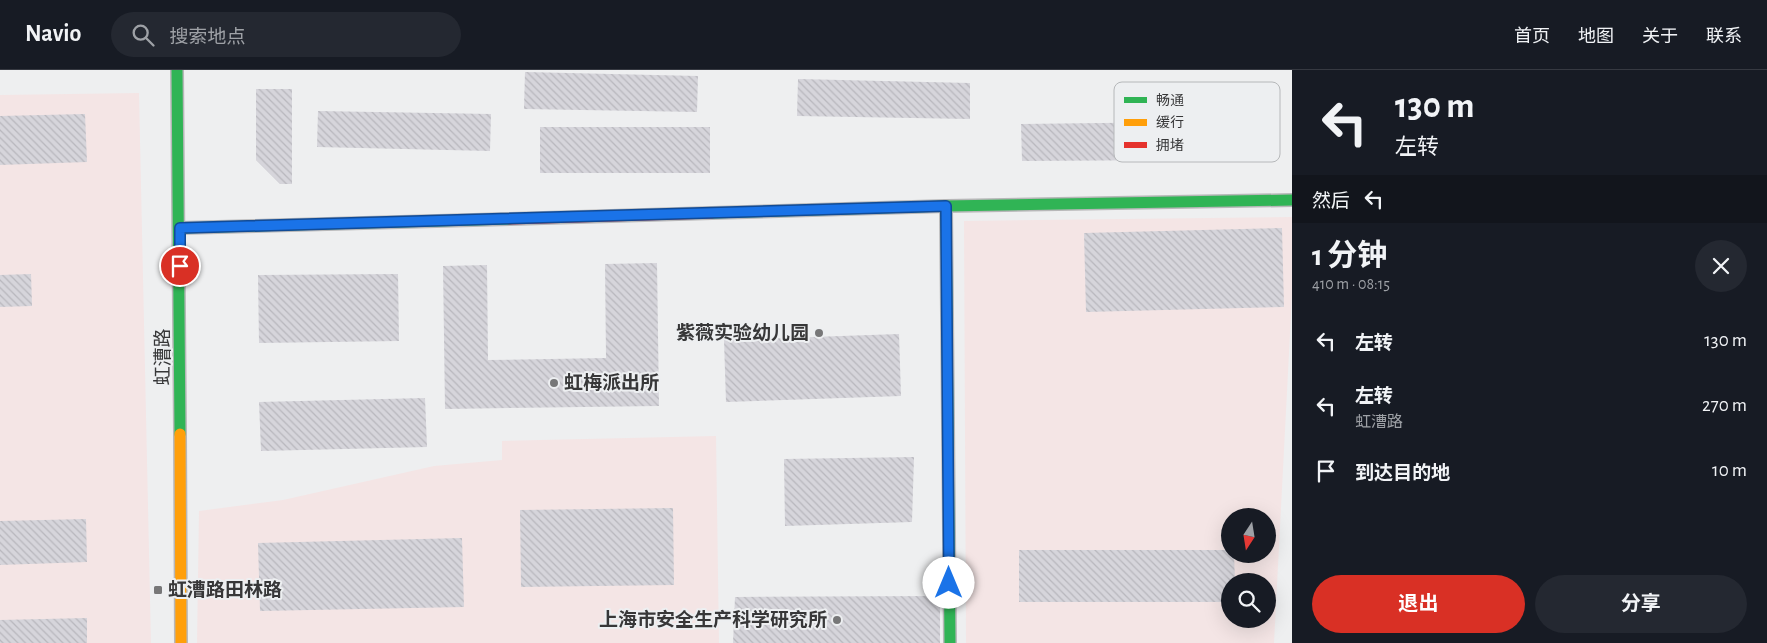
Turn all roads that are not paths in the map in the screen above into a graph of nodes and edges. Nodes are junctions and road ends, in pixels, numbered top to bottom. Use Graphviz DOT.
graph roads {
  1 [pos="177,70"];
  2 [pos="1292,200"];
  3 [pos="946,206"];
  4 [pos="180,228"];
  5 [pos="180,643"];
  6 [pos="950,643"];
  1 -- 4 [label="street, 虹漕路"];
  2 -- 3 [label="street"];
  3 -- 4 [label="street"];
  3 -- 6 [label="street"];
  4 -- 5 [label="street, 虹漕路"];
}
